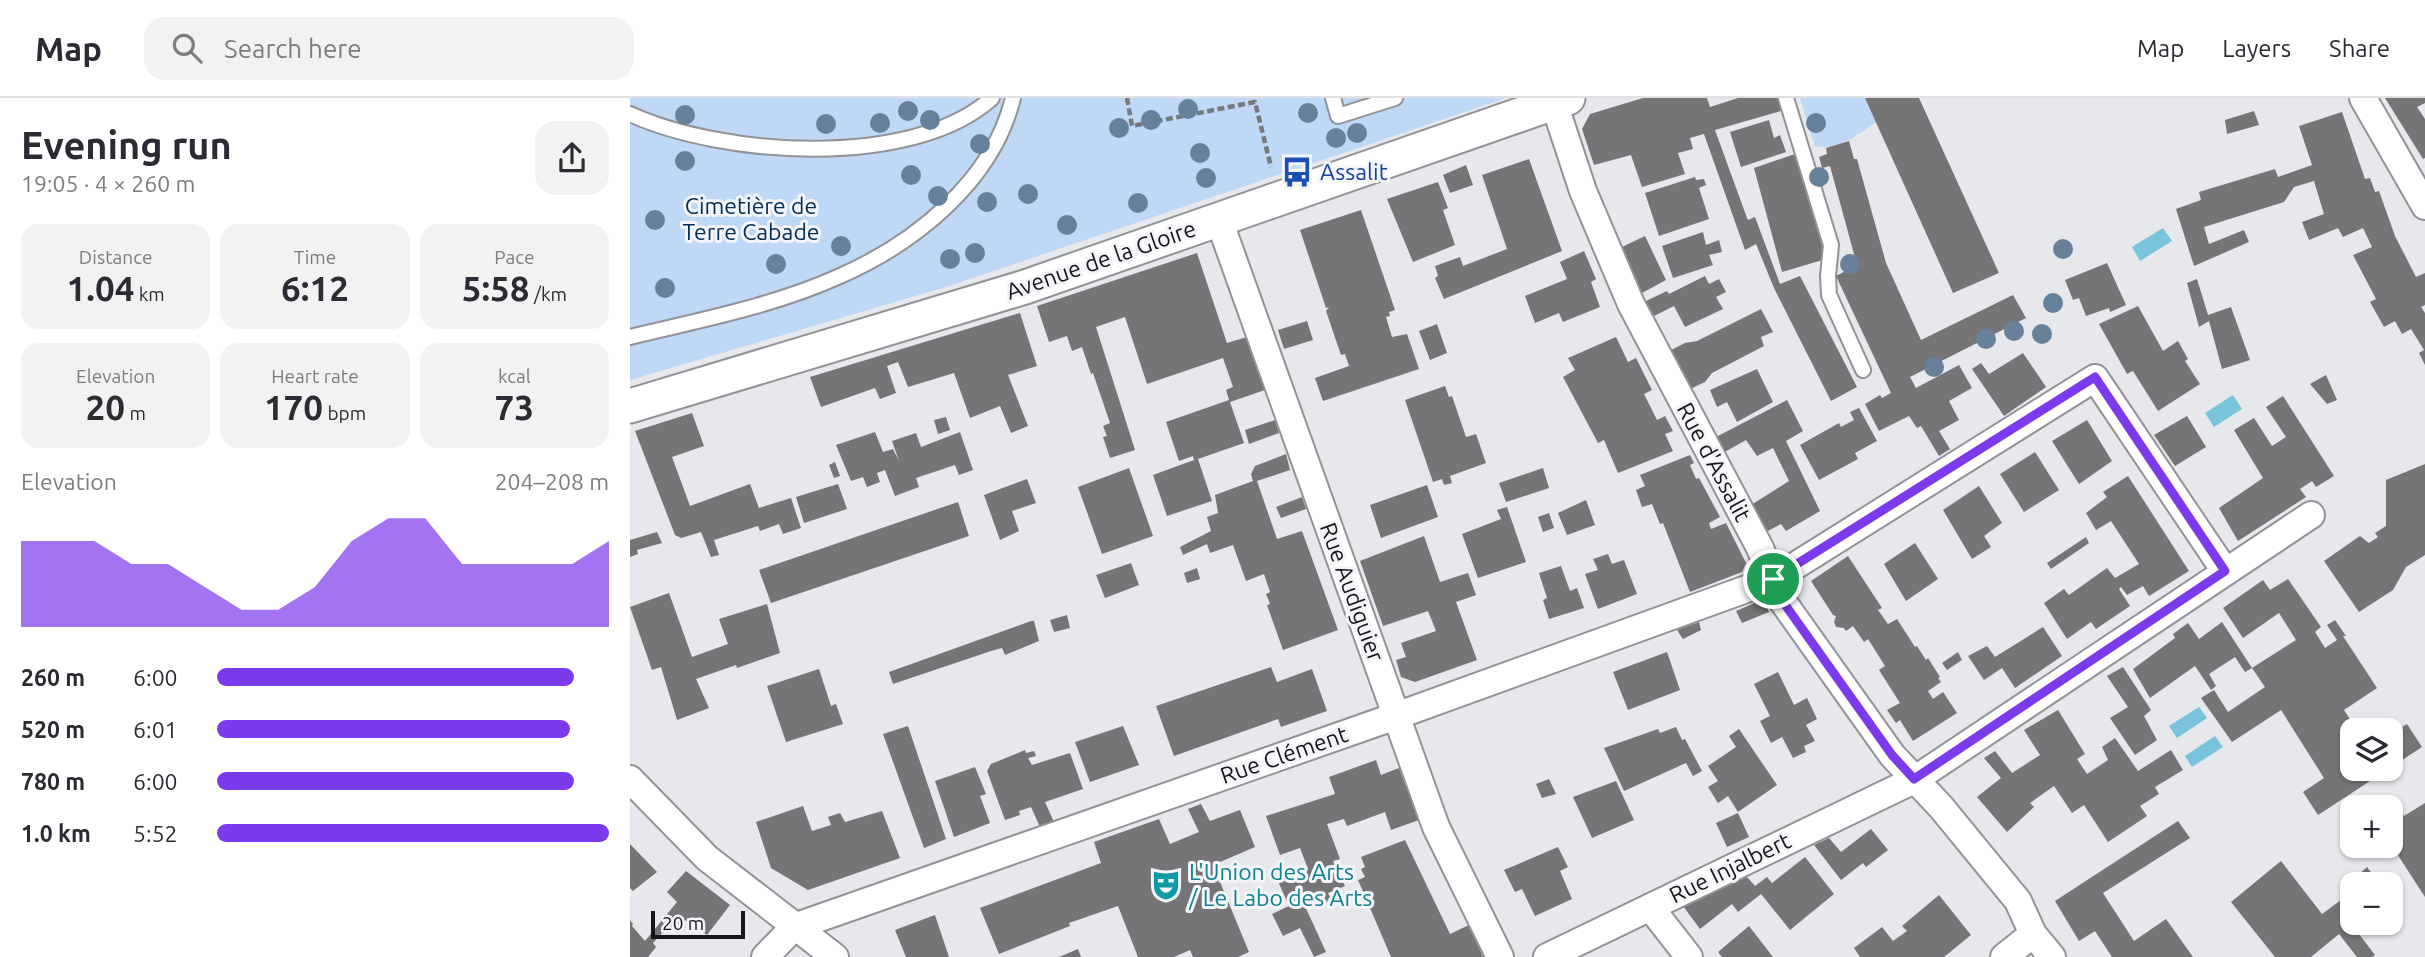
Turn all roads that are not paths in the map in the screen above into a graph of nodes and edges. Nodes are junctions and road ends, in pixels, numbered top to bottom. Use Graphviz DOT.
graph roads {
  1 [pos="992,98"];
  2 [pos="1013,98"];
  3 [pos="1333,98"];
  4 [pos="1395,98"];
  5 [pos="1786,98"];
  6 [pos="2364,98"];
  7 [pos="1561,100"];
  8 [pos="630,114"];
  9 [pos="2425,206"];
  10 [pos="1219,220"];
  11 [pos="630,337"];
  12 [pos="1863,370"];
  13 [pos="630,406"];
  14 [pos="2311,515"];
  15 [pos="2225,571"];
  16 [pos="1773,579"];
  17 [pos="1396,716"];
  18 [pos="630,779"];
  19 [pos="1914,779"];
  20 [pos="1650,907"];
  21 [pos="794,927"];
  22 [pos="2033,934"];
  23 [pos="765,957"];
  24 [pos="835,957"];
  25 [pos="1500,957"];
  26 [pos="1547,957"];
  27 [pos="1689,957"];
  28 [pos="2004,957"];
  29 [pos="2052,957"];
  1 -- 8 [label="lane"];
  2 -- 11 [label="lane"];
  3 -- 4 [label="lane"];
  5 -- 12 [label="lane"];
  6 -- 9 [label="street"];
  7 -- 10 [label="street, Avenue de la Gloire"];
  7 -- 16 [label="street, Rue d'Assalit"];
  10 -- 13 [label="street, Avenue de la Gloire"];
  10 -- 17 [label="street, Rue Audiguier"];
  14 -- 15 [label="street, Rue Injalbert"];
  15 -- 16 [label="street, Rue Clément"];
  15 -- 19 [label="street, Rue Injalbert"];
  16 -- 17 [label="street, Rue Clément"];
  16 -- 19 [label="street, Rue d'Assalit"];
  17 -- 21 [label="street, Rue Clément"];
  17 -- 25 [label="street, Rue Audiguier"];
  18 -- 21 [label="street"];
  19 -- 20 [label="street, Rue Injalbert"];
  19 -- 22 [label="street, Rue d'Assalit"];
  20 -- 26 [label="street, Rue Injalbert"];
  20 -- 27 [label="street"];
  21 -- 23 [label="street"];
  21 -- 24 [label="street"];
  22 -- 28 [label="street"];
  22 -- 29 [label="street, Rue d'Assalit"];
}
